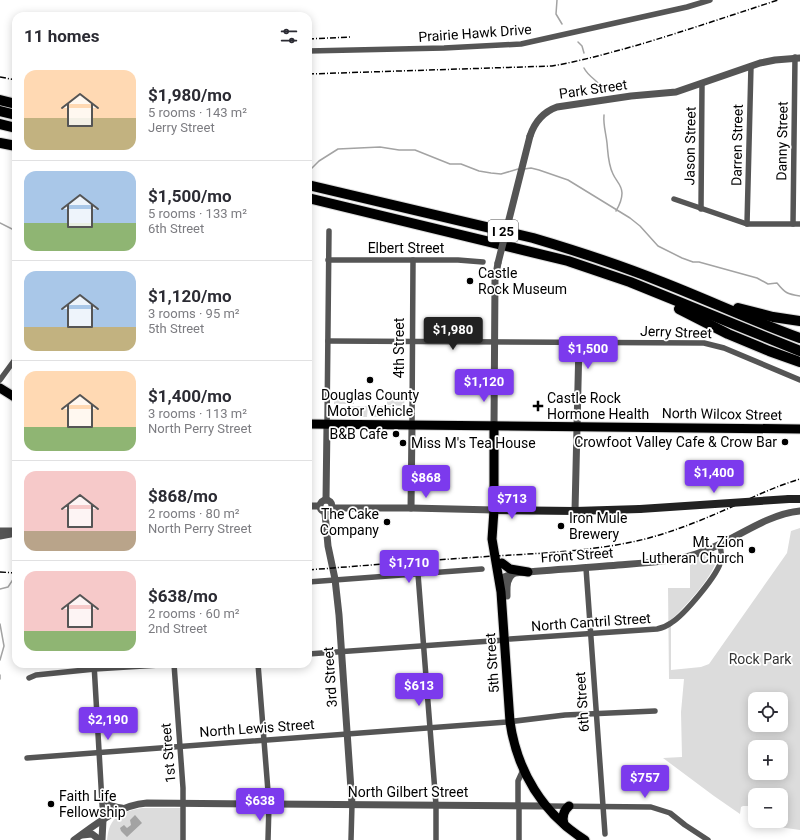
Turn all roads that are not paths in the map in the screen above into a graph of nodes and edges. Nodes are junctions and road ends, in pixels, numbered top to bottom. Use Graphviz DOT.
graph roads {
  1 [pos="710,0"];
  2 [pos="312,51"];
  3 [pos="798,58"];
  4 [pos="751,66"];
  5 [pos="702,84"];
  6 [pos="0,100"];
  7 [pos="12,103"];
  8 [pos="0,111"];
  9 [pos="12,114"];
  10 [pos="0,124"];
  11 [pos="12,127"];
  12 [pos="0,143"];
  13 [pos="12,145"];
  14 [pos="312,186"];
  15 [pos="312,199"];
  16 [pos="674,199"];
  17 [pos="701,209"];
  18 [pos="747,224"];
  19 [pos="793,224"];
  20 [pos="800,224"];
  21 [pos="329,231"];
  22 [pos="328,260"];
  23 [pos="413,260"];
  24 [pos="483,262"];
  25 [pos="498,263"];
  26 [pos="630,282"];
  27 [pos="681,290"];
  28 [pos="800,321"];
  29 [pos="800,338"];
  30 [pos="328,341"];
  31 [pos="412,342"];
  32 [pos="494,342"];
  33 [pos="579,343"];
  34 [pos="800,351"];
  35 [pos="800,362"];
  36 [pos="12,364"];
  37 [pos="0,380"];
  38 [pos="800,380"];
  39 [pos="0,388"];
  40 [pos="12,396"];
  41 [pos="312,424"];
  42 [pos="327,424"];
  43 [pos="412,425"];
  44 [pos="494,426"];
  45 [pos="577,427"];
  46 [pos="800,429"];
  47 [pos="800,499"];
  48 [pos="326,500"];
  49 [pos="312,506"];
  50 [pos="320,506"];
  51 [pos="332,508"];
  52 [pos="411,508"];
  53 [pos="494,510"];
  54 [pos="575,511"];
  55 [pos="800,511"];
  56 [pos="325,513"];
  57 [pos="0,531"];
  58 [pos="12,532"];
  59 [pos="12,533"];
  60 [pos="0,536"];
  61 [pos="719,545"];
  62 [pos="502,563"];
  63 [pos="586,568"];
  64 [pos="482,569"];
  65 [pos="528,572"];
  66 [pos="515,573"];
  67 [pos="418,574"];
  68 [pos="504,577"];
  69 [pos="335,580"];
  70 [pos="312,582"];
  71 [pos="504,594"];
  72 [pos="590,634"];
  73 [pos="507,640"];
  74 [pos="423,646"];
  75 [pos="341,652"];
  76 [pos="312,654"];
  77 [pos="81,668"];
  78 [pos="95,668"];
  79 [pos="175,668"];
  80 [pos="258,668"];
  81 [pos="29,678"];
  82 [pos="655,711"];
  83 [pos="596,714"];
  84 [pos="513,721"];
  85 [pos="429,728"];
  86 [pos="347,734"];
  87 [pos="263,740"];
  88 [pos="180,746"];
  89 [pos="100,751"];
  90 [pos="26,758"];
  91 [pos="523,770"];
  92 [pos="102,795"];
  93 [pos="184,803"];
  94 [pos="269,804"];
  95 [pos="352,804"];
  96 [pos="436,805"];
  97 [pos="518,806"];
  98 [pos="546,806"];
  99 [pos="569,806"];
  100 [pos="603,806"];
  101 [pos="125,808"];
  102 [pos="103,820"];
  103 [pos="564,824"];
  104 [pos="604,834"];
  105 [pos="77,838"];
  106 [pos="101,840"];
  107 [pos="183,840"];
  108 [pos="268,840"];
  109 [pos="351,840"];
  110 [pos="436,840"];
  111 [pos="519,840"];
  112 [pos="585,840"];
  113 [pos="708,840"];
  1 -- 2 [label="street, Prairie Hawk Drive"];
  3 -- 4 [label="street, Park Street"];
  3 -- 19 [label="street, Danny Street"];
  4 -- 5 [label="street, Park Street"];
  4 -- 18 [label="street, Darren Street"];
  5 -- 17 [label="street, Jason Street"];
  5 -- 25 [label="street, Park Street, bridge"];
  6 -- 7 [label="highway"];
  8 -- 9 [label="highway"];
  10 -- 11 [label="highway"];
  12 -- 13 [label="highway"];
  14 -- 27 [label="highway, I 25"];
  15 -- 26 [label="highway, I 25"];
  16 -- 17 [label="street"];
  17 -- 18 [label="street"];
  18 -- 19 [label="street"];
  19 -- 20 [label="street"];
  21 -- 22 [label="street"];
  22 -- 23 [label="street, Elbert Street"];
  22 -- 30 [label="street"];
  23 -- 24 [label="street, Elbert Street"];
  23 -- 31 [label="street, 4th Street"];
  25 -- 32 [label="street, 5th Street"];
  26 -- 34 [label="highway, I 25"];
  26 -- 35 [label="highway"];
  27 -- 28 [label="highway"];
  27 -- 29 [label="highway, I 25"];
  30 -- 31 [label="street, Jerry Street"];
  30 -- 42 [label="street"];
  31 -- 32 [label="street, Jerry Street"];
  31 -- 43 [label="street, 4th Street"];
  32 -- 33 [label="street, Jerry Street"];
  32 -- 44 [label="street, 5th Street"];
  33 -- 38 [label="street, Jerry Street"];
  33 -- 45 [label="street"];
  36 -- 37 [label="street"];
  39 -- 40 [label="main road"];
  41 -- 42 [label="main road, North Wilcox Street"];
  42 -- 43 [label="main road, North Wilcox Street"];
  42 -- 48 [label="street"];
  43 -- 44 [label="main road, North Wilcox Street"];
  43 -- 52 [label="street, 4th Street"];
  44 -- 45 [label="main road, North Wilcox Street"];
  44 -- 53 [label="main road, 5th Street"];
  45 -- 46 [label="main road, North Wilcox Street"];
  45 -- 54 [label="street"];
  47 -- 54 [label="main road, bridge"];
  48 -- 50 [label="street"];
  48 -- 51 [label="street"];
  49 -- 50 [label="street"];
  50 -- 56 [label="street"];
  51 -- 52 [label="street"];
  51 -- 56 [label="street"];
  52 -- 53 [label="street"];
  53 -- 54 [label="main road"];
  53 -- 62 [label="main road, 5th Street"];
  53 -- 71 [label="main road, 5th Street"];
  55 -- 61 [label="street, Front Street"];
  56 -- 69 [label="street, 3rd Street"];
  57 -- 58 [label="street"];
  59 -- 60 [label="street"];
  61 -- 63 [label="street, Front Street"];
  61 -- 72 [label="street, North Cantril Street"];
  62 -- 65 [label="main road"];
  62 -- 68 [label="main road, 5th Street"];
  63 -- 65 [label="street, Front Street"];
  63 -- 72 [label="street, 6th Street"];
  64 -- 67 [label="street"];
  65 -- 66 [label="street, Front Street"];
  66 -- 68 [label="street, Front Street"];
  66 -- 71 [label="street"];
  67 -- 69 [label="street"];
  67 -- 74 [label="street"];
  68 -- 71 [label="main road, 5th Street"];
  69 -- 70 [label="street"];
  69 -- 75 [label="street, 3rd Street"];
  71 -- 73 [label="main road, 5th Street"];
  72 -- 73 [label="street, North Cantril Street"];
  72 -- 83 [label="street, 6th Street"];
  73 -- 74 [label="street, North Cantril Street"];
  73 -- 84 [label="main road, 5th Street"];
  74 -- 75 [label="street, North Cantril Street"];
  74 -- 85 [label="street"];
  75 -- 76 [label="street, North Cantril Street"];
  75 -- 86 [label="street, 3rd Street"];
  77 -- 81 [label="street"];
  78 -- 89 [label="street"];
  79 -- 88 [label="street, 1st Street"];
  80 -- 87 [label="street"];
  82 -- 83 [label="street, North Lewis Street"];
  83 -- 84 [label="street, North Lewis Street"];
  83 -- 100 [label="street, 6th Street"];
  84 -- 85 [label="street, North Lewis Street"];
  84 -- 91 [label="main road, 5th Street"];
  84 -- 98 [label="main road, 5th Street"];
  85 -- 86 [label="street, North Lewis Street"];
  85 -- 96 [label="street"];
  86 -- 87 [label="street, North Lewis Street"];
  86 -- 95 [label="street, 3rd Street"];
  87 -- 88 [label="street, North Lewis Street"];
  87 -- 94 [label="street"];
  88 -- 89 [label="street, North Lewis Street"];
  88 -- 93 [label="street, 1st Street"];
  89 -- 90 [label="street, North Lewis Street"];
  89 -- 92 [label="street"];
  91 -- 97 [label="street"];
  91 -- 98 [label="main road, 5th Street"];
  92 -- 101 [label="street"];
  92 -- 102 [label="street"];
  93 -- 94 [label="street, North Gilbert Street"];
  93 -- 101 [label="street, North Gilbert Street"];
  93 -- 107 [label="street, 1st Street"];
  94 -- 95 [label="street, North Gilbert Street"];
  94 -- 108 [label="street"];
  95 -- 96 [label="street, North Gilbert Street"];
  95 -- 109 [label="street, 3rd Street"];
  96 -- 97 [label="street, North Gilbert Street"];
  96 -- 110 [label="street"];
  97 -- 98 [label="street, North Gilbert Street"];
  97 -- 111 [label="street"];
  98 -- 99 [label="street, North Gilbert Street"];
  98 -- 103 [label="main road, 5th Street"];
  99 -- 100 [label="street, North Gilbert Street"];
  99 -- 103 [label="main road"];
  100 -- 104 [label="street, 6th Street"];
  100 -- 113 [label="street, North Gilbert Street"];
  101 -- 102 [label="street, North Gilbert Street"];
  102 -- 105 [label="street, North Gilbert Street"];
  102 -- 106 [label="street"];
  103 -- 112 [label="main road, 5th Street"];
  105 -- 106 [label="street"];
}
